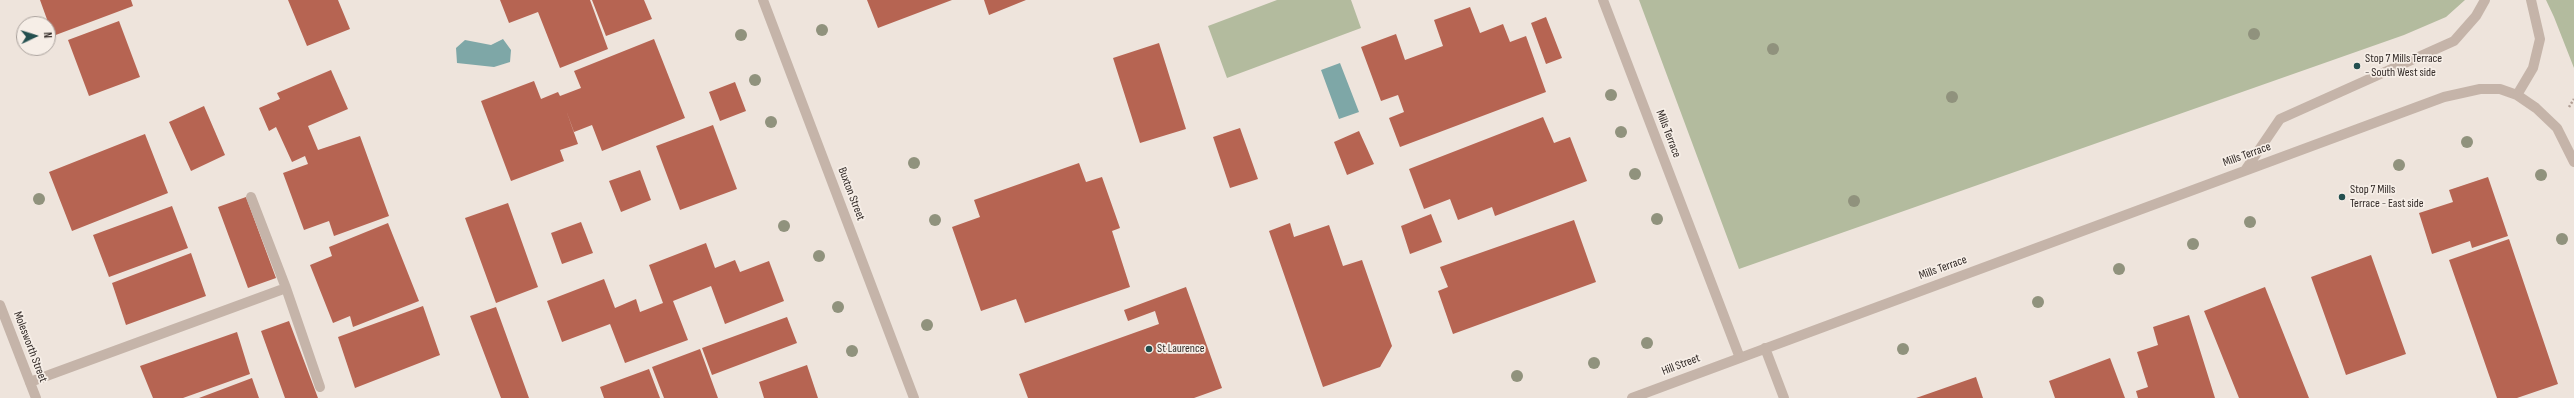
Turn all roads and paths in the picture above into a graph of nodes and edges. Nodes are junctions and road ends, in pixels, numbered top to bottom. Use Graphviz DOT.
graph roads {
  1 [pos="763,0"];
  2 [pos="1603,0"];
  3 [pos="2486,0"];
  4 [pos="2531,0"];
  5 [pos="2517,95"];
  6 [pos="2574,162"];
  7 [pos="2246,169"];
  8 [pos="252,197"];
  9 [pos="286,288"];
  10 [pos="0,305"];
  11 [pos="1765,348"];
  12 [pos="1740,358"];
  13 [pos="30,382"];
  14 [pos="320,387"];
  15 [pos="36,398"];
  16 [pos="914,398"];
  17 [pos="1632,398"];
  18 [pos="1784,398"];
  1 -- 16 [label="street, Buxton Street"];
  2 -- 12 [label="street, Mills Terrace"];
  3 -- 7 [label="street"];
  4 -- 5 [label="street"];
  5 -- 6 [label="street, Mills Terrace"];
  5 -- 7 [label="street, Mills Terrace"];
  7 -- 11 [label="street, Mills Terrace"];
  8 -- 9 [label="street"];
  9 -- 13 [label="street"];
  9 -- 14 [label="street"];
  10 -- 13 [label="street, Molesworth Street"];
  11 -- 12 [label="street, Mills Terrace"];
  11 -- 18 [label="street"];
  12 -- 17 [label="street, Hill Street"];
  13 -- 15 [label="street, Molesworth Street"];
}
